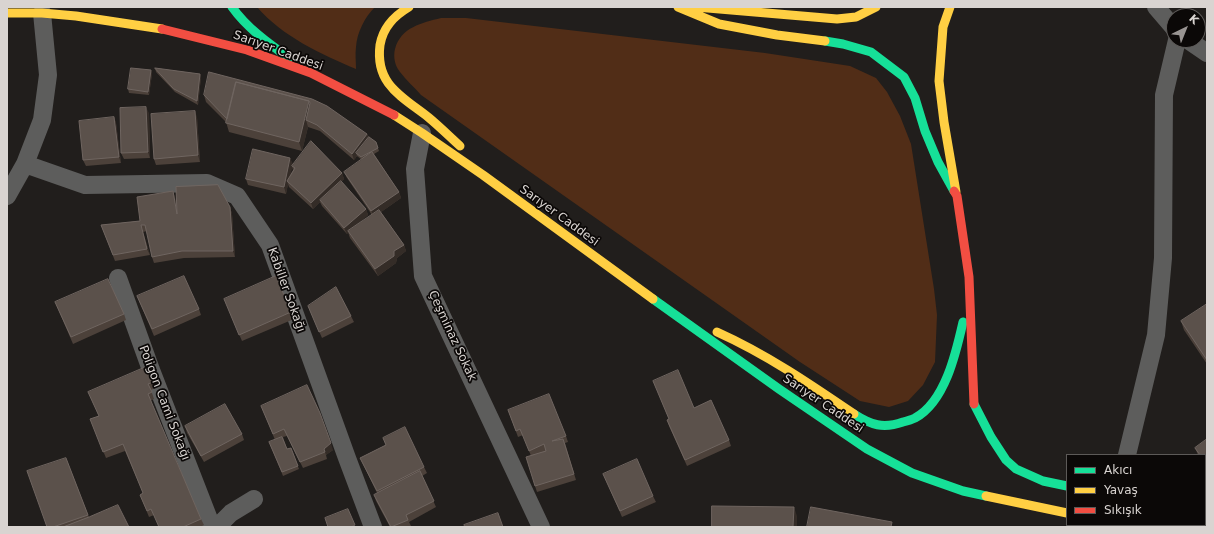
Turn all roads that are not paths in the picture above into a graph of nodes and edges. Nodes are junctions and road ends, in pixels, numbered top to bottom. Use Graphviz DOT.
graph roads {
  1 [pos="232,7"];
  2 [pos="410,7"];
  3 [pos="678,7"];
  4 [pos="696,7"];
  5 [pos="876,7"];
  6 [pos="950,7"];
  7 [pos="1156,7"];
  8 [pos="7,13"];
  9 [pos="42,13"];
  10 [pos="1166,19"];
  11 [pos="1175,48"];
  12 [pos="311,73"];
  13 [pos="422,133"];
  14 [pos="25,164"];
  15 [pos="483,175"];
  16 [pos="7,196"];
  17 [pos="957,196"];
  18 [pos="969,277"];
  19 [pos="118,278"];
  20 [pos="683,321"];
  21 [pos="1127,454"];
  22 [pos="1066,486"];
  23 [pos="254,499"];
  24 [pos="1066,513"];
  25 [pos="212,527"];
  26 [pos="218,527"];
  27 [pos="373,527"];
  28 [pos="541,527"];
  1 -- 12 [label="main road"];
  2 -- 15 [label="main road"];
  3 -- 17 [label="main road"];
  4 -- 5 [label="main road"];
  6 -- 17 [label="main road"];
  7 -- 10 [label="street"];
  8 -- 9 [label="main road, Sarıyer Caddesi"];
  9 -- 12 [label="main road, Sarıyer Caddesi"];
  9 -- 14 [label="street"];
  11 -- 21 [label="street"];
  12 -- 13 [label="main road, Sarıyer Caddesi"];
  13 -- 15 [label="main road, Sarıyer Caddesi"];
  13 -- 28 [label="street, Çeşminaz Sokak"];
  14 -- 16 [label="street"];
  14 -- 27 [label="street, Kabiller Sokağı"];
  15 -- 20 [label="main road, Sarıyer Caddesi"];
  17 -- 18 [label="main road"];
  18 -- 20 [label="main road"];
  18 -- 22 [label="main road"];
  19 -- 25 [label="street, Poligon Cami Sokağı"];
  20 -- 24 [label="main road, Sarıyer Caddesi"];
  23 -- 26 [label="street"];
}
